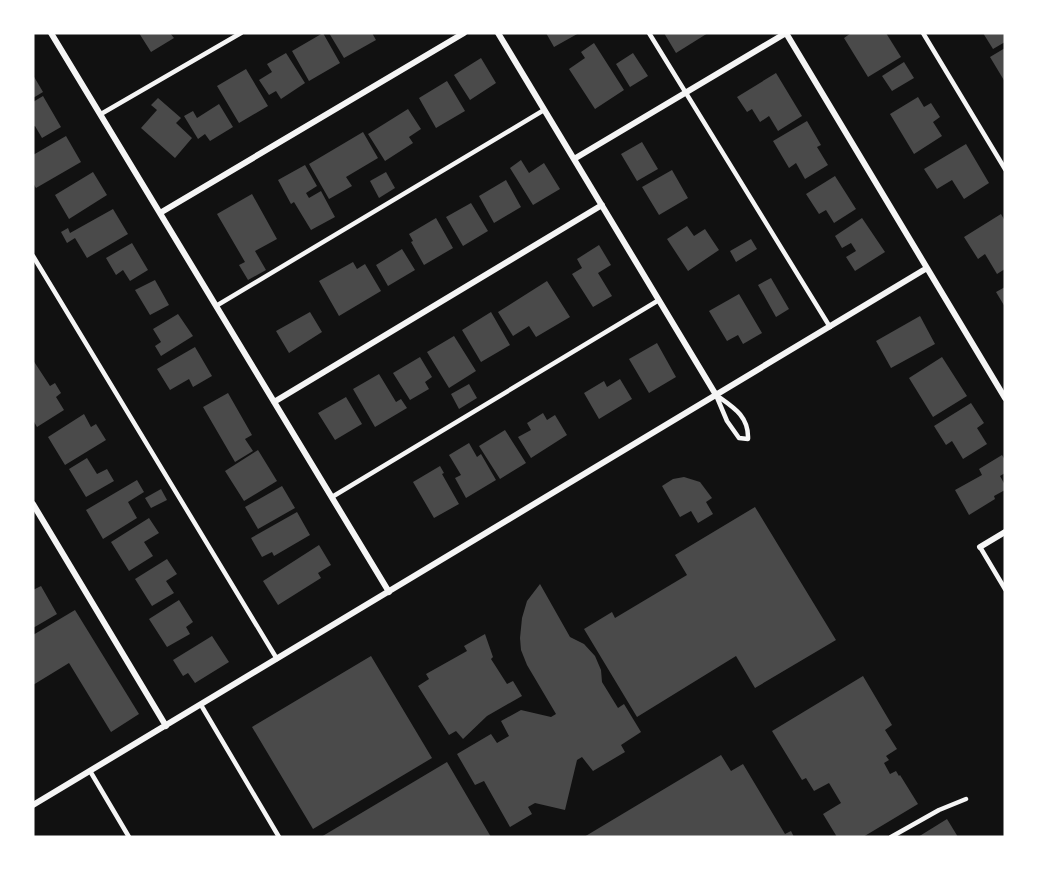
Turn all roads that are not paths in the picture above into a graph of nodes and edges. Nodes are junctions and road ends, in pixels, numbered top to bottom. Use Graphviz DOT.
graph roads {
  1 [pos="51,33"];
  2 [pos="241,33"];
  3 [pos="464,33"];
  4 [pos="498,33"];
  5 [pos="649,33"];
  6 [pos="786,33"];
  7 [pos="923,33"];
  8 [pos="686,92"];
  9 [pos="544,110"];
  10 [pos="101,114"];
  11 [pos="574,159"];
  12 [pos="1005,170"];
  13 [pos="602,205"];
  14 [pos="160,213"];
  15 [pos="33,256"];
  16 [pos="927,268"];
  17 [pos="659,300"];
  18 [pos="216,306"];
  19 [pos="830,327"];
  20 [pos="716,395"];
  21 [pos="1005,398"];
  22 [pos="274,402"];
  23 [pos="332,497"];
  24 [pos="33,504"];
  25 [pos="1005,532"];
  26 [pos="980,547"];
  27 [pos="1005,589"];
  28 [pos="389,592"];
  29 [pos="278,659"];
  30 [pos="201,705"];
  31 [pos="166,726"];
  32 [pos="90,771"];
  33 [pos="966,799"];
  34 [pos="33,805"];
  35 [pos="129,837"];
  36 [pos="279,837"];
  37 [pos="891,837"];
  1 -- 10 [label="street"];
  2 -- 10 [label="lane"];
  3 -- 14 [label="street"];
  4 -- 9 [label="street"];
  5 -- 8 [label="lane"];
  6 -- 8 [label="street"];
  6 -- 16 [label="street"];
  7 -- 12 [label="lane"];
  8 -- 11 [label="street"];
  8 -- 19 [label="lane"];
  9 -- 11 [label="street"];
  9 -- 18 [label="lane"];
  10 -- 14 [label="street"];
  11 -- 13 [label="street"];
  13 -- 17 [label="street"];
  13 -- 22 [label="street"];
  14 -- 18 [label="street"];
  15 -- 29 [label="lane"];
  16 -- 19 [label="street"];
  16 -- 21 [label="street"];
  17 -- 20 [label="street"];
  17 -- 23 [label="lane"];
  18 -- 22 [label="street"];
  19 -- 20 [label="street"];
  20 -- 20 [label="lane"];
  20 -- 28 [label="street"];
  22 -- 23 [label="street"];
  23 -- 28 [label="street"];
  24 -- 31 [label="street"];
  25 -- 26 [label="street"];
  26 -- 27 [label="lane"];
  28 -- 29 [label="street"];
  29 -- 30 [label="street"];
  30 -- 31 [label="street"];
  30 -- 36 [label="lane"];
  31 -- 32 [label="street"];
  32 -- 34 [label="street"];
  32 -- 35 [label="lane"];
  33 -- 37 [label="lane"];
}
